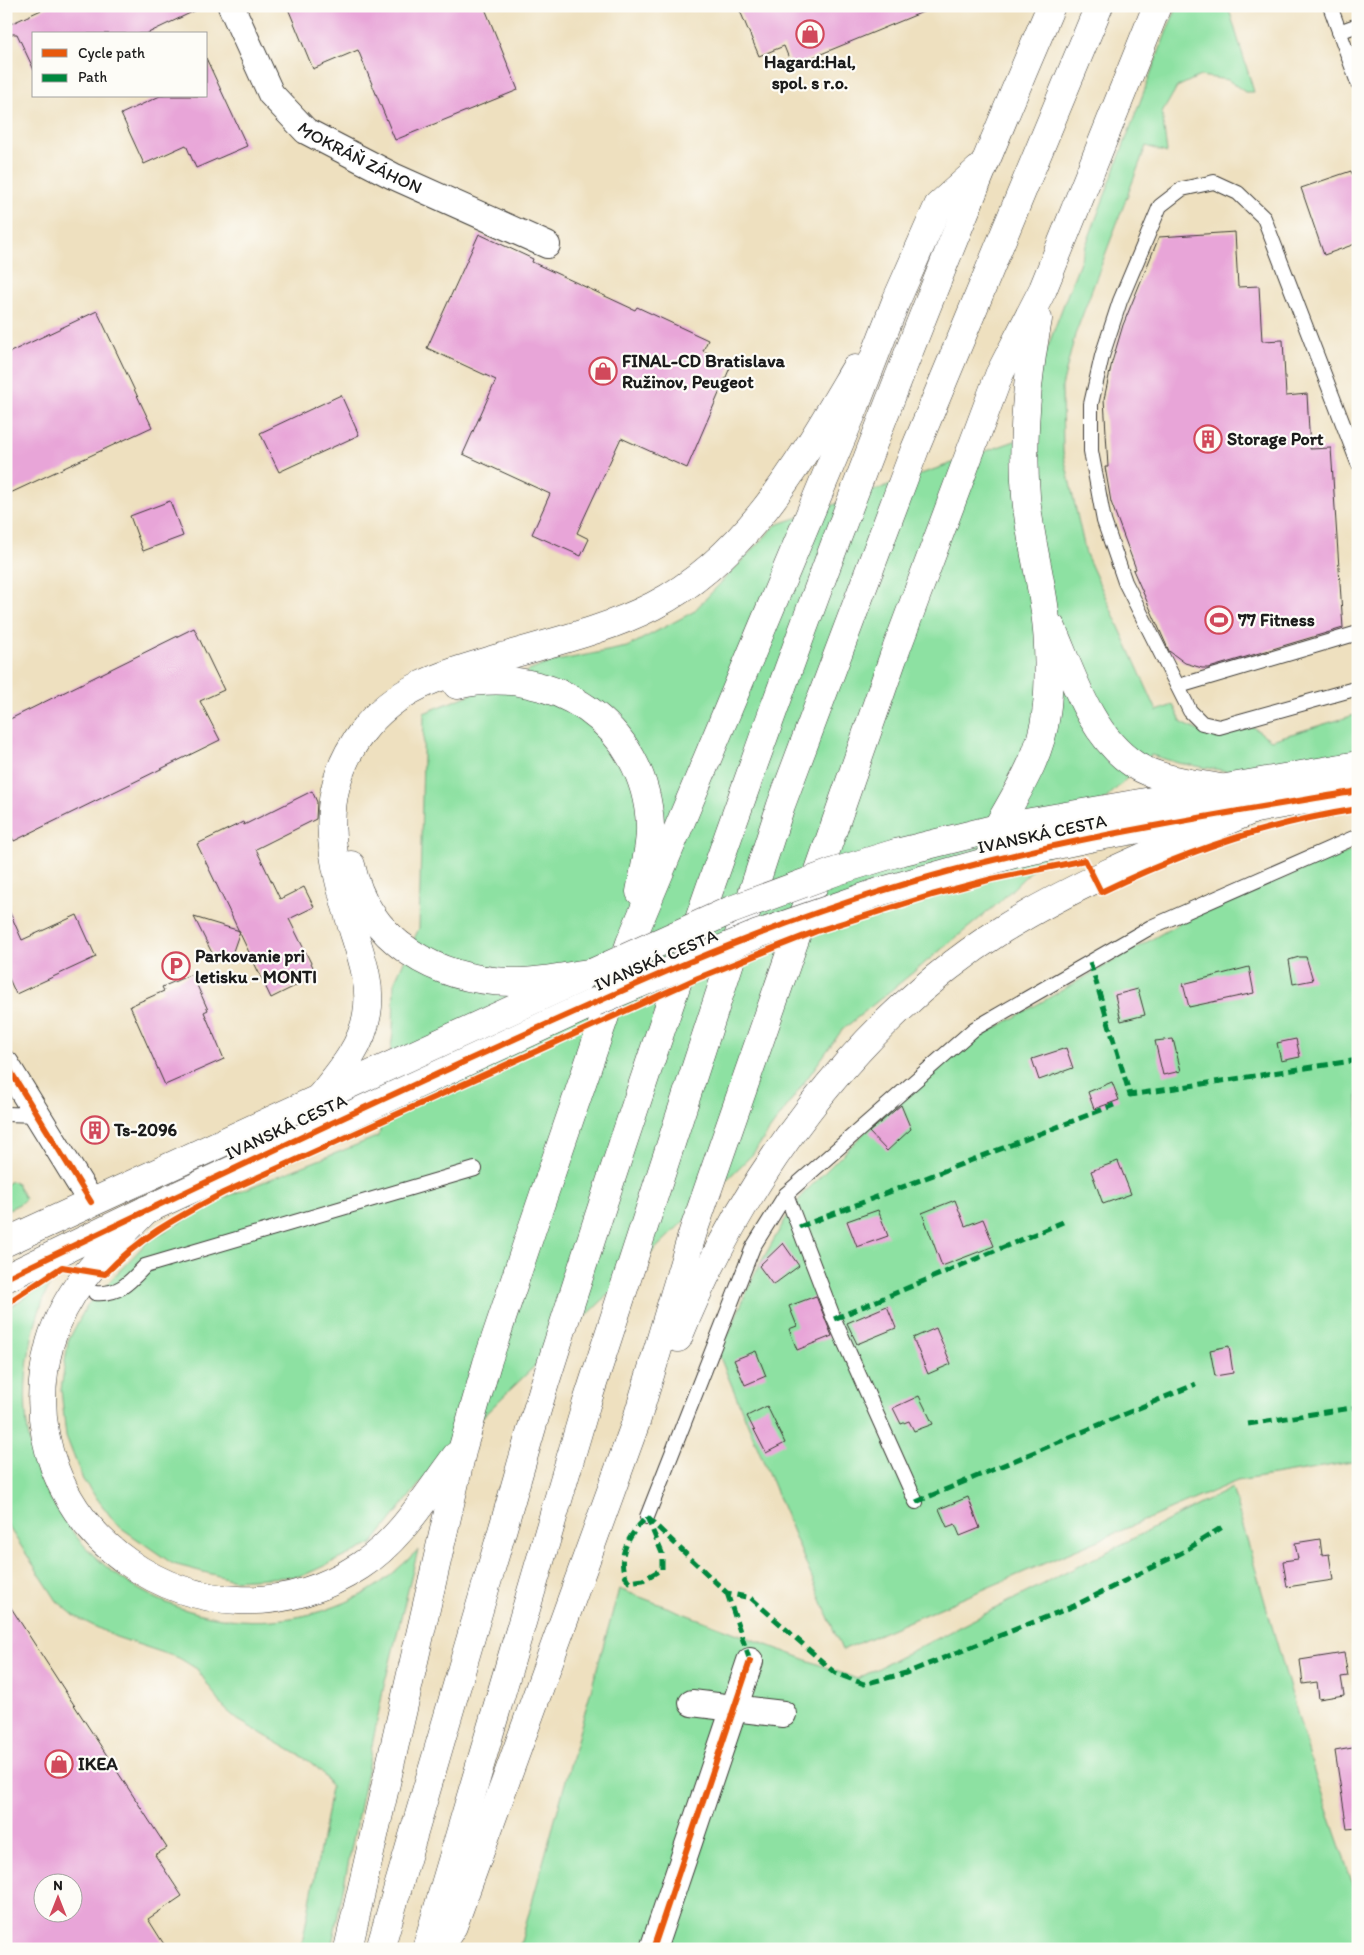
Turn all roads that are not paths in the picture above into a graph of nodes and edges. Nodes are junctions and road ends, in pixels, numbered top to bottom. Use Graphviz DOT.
graph roads {
  1 [pos="231,6"];
  2 [pos="1051,6"];
  3 [pos="1099,6"];
  4 [pos="1157,6"];
  5 [pos="1330,6"];
  6 [pos="1358,25"];
  7 [pos="1339,32"];
  8 [pos="1358,83"];
  9 [pos="982,167"];
  10 [pos="547,245"];
  11 [pos="1043,289"];
  12 [pos="896,302"];
  13 [pos="1358,463"];
  14 [pos="1046,614"];
  15 [pos="1358,633"];
  16 [pos="1179,686"];
  17 [pos="1358,688"];
  18 [pos="426,689"];
  19 [pos="1358,765"];
  20 [pos="1220,788"];
  21 [pos="1358,791"];
  22 [pos="1256,808"];
  23 [pos="997,828"];
  24 [pos="1358,836"];
  25 [pos="950,870"];
  26 [pos="630,943"];
  27 [pos="594,972"];
  28 [pos="6,1064"];
  29 [pos="319,1098"];
  30 [pos="6,1114"];
  31 [pos="38,1115"];
  32 [pos="475,1169"];
  33 [pos="786,1194"];
  34 [pos="91,1202"];
  35 [pos="146,1210"];
  36 [pos="108,1229"];
  37 [pos="6,1242"];
  38 [pos="6,1278"];
  39 [pos="95,1293"];
  40 [pos="636,1422"];
  41 [pos="463,1447"];
  42 [pos="916,1502"];
  43 [pos="647,1517"];
  44 [pos="750,1661"];
  45 [pos="692,1703"];
  46 [pos="734,1708"];
  47 [pos="783,1714"];
  48 [pos="348,1949"];
  49 [pos="380,1949"];
  50 [pos="426,1949"];
  51 [pos="438,1949"];
  52 [pos="653,1949"];
  1 -- 10 [label="street, MOKRÁŇ ZÁHON"];
  2 -- 9 [label="main road"];
  3 -- 50 [label="main road"];
  4 -- 11 [label="main road"];
  5 -- 7 [label="lane"];
  6 -- 7 [label="lane"];
  7 -- 8 [label="lane"];
  9 -- 12 [label="main road"];
  9 -- 49 [label="main road"];
  11 -- 14 [label="main road"];
  11 -- 40 [label="main road"];
  12 -- 18 [label="main road"];
  12 -- 26 [label="main road"];
  13 -- 16 [label="lane"];
  14 -- 20 [label="main road"];
  14 -- 23 [label="main road"];
  15 -- 16 [label="lane"];
  16 -- 17 [label="lane"];
  18 -- 26 [label="main road"];
  18 -- 27 [label="main road"];
  18 -- 29 [label="main road"];
  19 -- 20 [label="main road, IVANSKÁ CESTA"];
  20 -- 23 [label="main road, IVANSKÁ CESTA"];
  21 -- 22 [label="main road, IVANSKÁ CESTA"];
  22 -- 25 [label="main road, IVANSKÁ CESTA"];
  22 -- 40 [label="main road"];
  23 -- 25 [label="main road"];
  23 -- 27 [label="main road, IVANSKÁ CESTA, bridge"];
  24 -- 33 [label="lane"];
  25 -- 35 [label="main road, IVANSKÁ CESTA, bridge"];
  26 -- 41 [label="main road"];
  27 -- 29 [label="main road, IVANSKÁ CESTA"];
  28 -- 31 [label="street"];
  29 -- 34 [label="main road, IVANSKÁ CESTA"];
  30 -- 31 [label="lane"];
  31 -- 34 [label="street"];
  32 -- 39 [label="lane"];
  33 -- 42 [label="lane"];
  33 -- 43 [label="lane"];
  34 -- 36 [label="main road"];
  34 -- 37 [label="main road, IVANSKÁ CESTA"];
  35 -- 36 [label="main road, IVANSKÁ CESTA"];
  35 -- 41 [label="main road"];
  36 -- 38 [label="main road, IVANSKÁ CESTA"];
  40 -- 51 [label="main road"];
  41 -- 48 [label="main road"];
  44 -- 46 [label="street"];
  45 -- 46 [label="street"];
  46 -- 47 [label="street"];
  46 -- 52 [label="street"];
}
